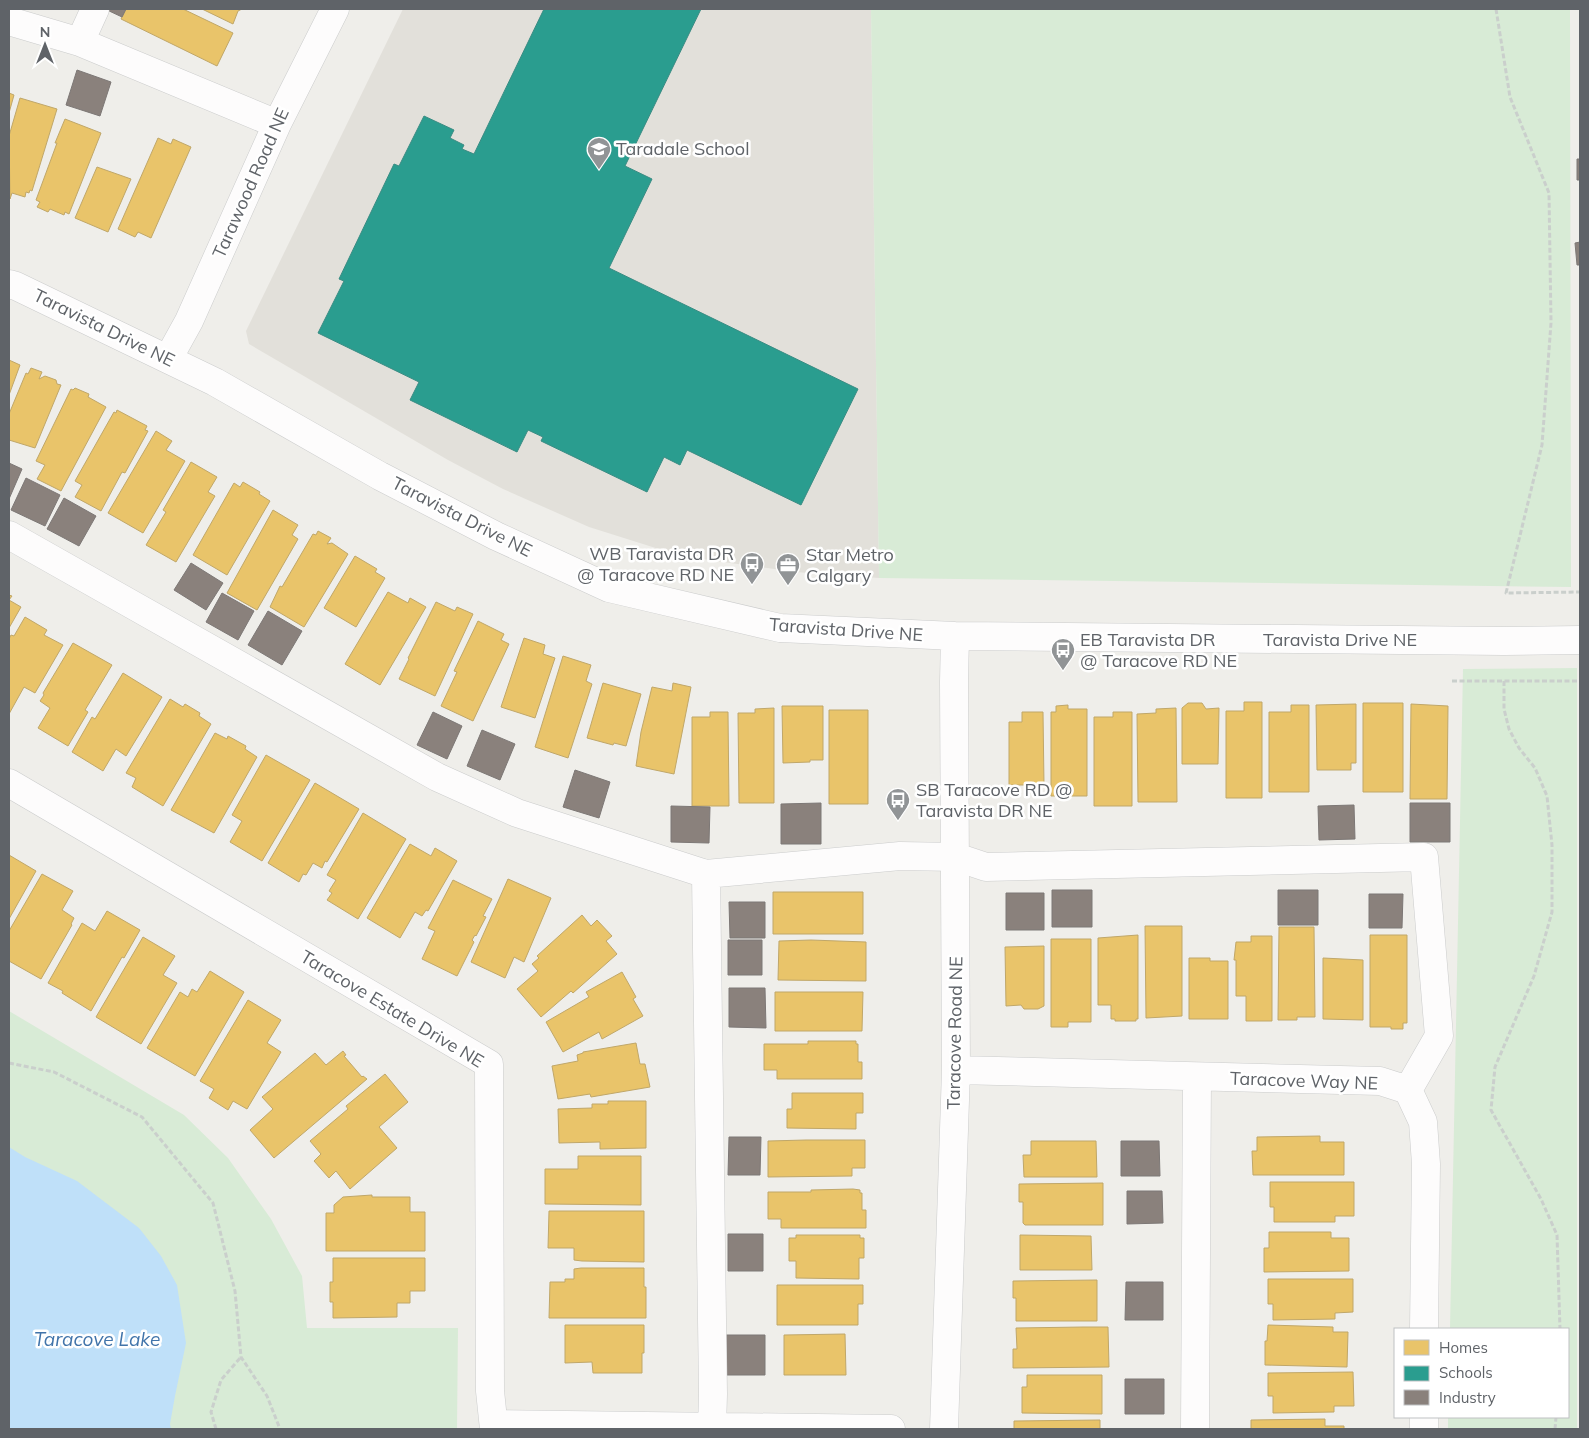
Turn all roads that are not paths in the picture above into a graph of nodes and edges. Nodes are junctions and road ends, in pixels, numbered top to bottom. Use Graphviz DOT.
graph roads {
  1 [pos="95,9"];
  2 [pos="335,9"];
  3 [pos="9,21"];
  4 [pos="80,42"];
  5 [pos="277,124"];
  6 [pos="9,284"];
  7 [pos="168,358"];
  8 [pos="9,535"];
  9 [pos="955,636"];
  10 [pos="1580,640"];
  11 [pos="9,783"];
  12 [pos="956,857"];
  13 [pos="706,874"];
  14 [pos="956,1070"];
  15 [pos="1197,1077"];
  16 [pos="1408,1090"];
  17 [pos="1424,1328"];
  18 [pos="494,1427"];
  19 [pos="712,1428"];
  20 [pos="891,1429"];
  21 [pos="944,1429"];
  22 [pos="1194,1429"];
  1 -- 4 [label="street"];
  2 -- 5 [label="street, Tarawood Road NE"];
  3 -- 4 [label="street"];
  4 -- 5 [label="street"];
  5 -- 7 [label="street, Tarawood Road NE"];
  6 -- 7 [label="street, Taravista Drive NE"];
  7 -- 9 [label="street, Taravista Drive NE"];
  8 -- 13 [label="street"];
  9 -- 10 [label="street, Taravista Drive NE"];
  9 -- 12 [label="street, Taracove Road NE"];
  11 -- 18 [label="street, Taracove Estate Drive NE"];
  12 -- 13 [label="street"];
  12 -- 14 [label="street, Taracove Road NE"];
  12 -- 16 [label="street"];
  13 -- 19 [label="street"];
  14 -- 15 [label="street, Taracove Way NE"];
  14 -- 21 [label="street, Taracove Road NE"];
  15 -- 16 [label="street, Taracove Way NE"];
  15 -- 22 [label="street"];
  16 -- 17 [label="street"];
  18 -- 19 [label="street"];
  19 -- 20 [label="street"];
}
